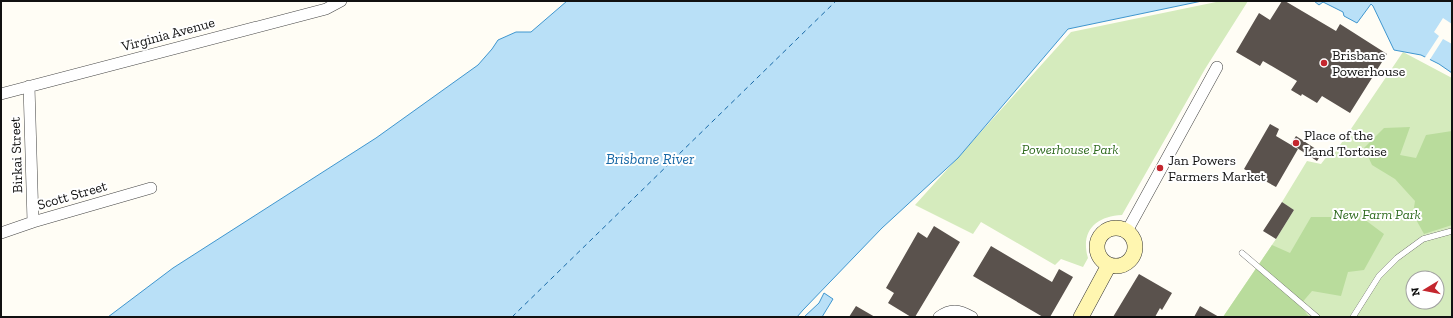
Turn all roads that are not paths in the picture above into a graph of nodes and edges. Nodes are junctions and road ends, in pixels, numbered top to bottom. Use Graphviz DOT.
graph roads {
  1 [pos="341,1"];
  2 [pos="1217,67"];
  3 [pos="29,86"];
  4 [pos="1,94"];
  5 [pos="151,188"];
  6 [pos="33,222"];
  7 [pos="1127,231"];
  8 [pos="1452,231"];
  9 [pos="1,233"];
  10 [pos="1242,253"];
  11 [pos="1109,265"];
  12 [pos="940,317"];
  13 [pos="972,317"];
  14 [pos="1081,317"];
  15 [pos="1317,317"];
  16 [pos="1353,317"];
  1 -- 3 [label="street, Virginia Avenue"];
  2 -- 7 [label="street"];
  3 -- 4 [label="street, Virginia Avenue"];
  3 -- 6 [label="street, Birkai Street"];
  5 -- 6 [label="street, Scott Street"];
  6 -- 9 [label="street, Scott Street"];
  7 -- 11 [label="street"];
  7 -- 11 [label="street"];
  8 -- 16 [label="lane"];
  10 -- 15 [label="lane"];
  11 -- 14 [label="street"];
  12 -- 13 [label="street"];
}
